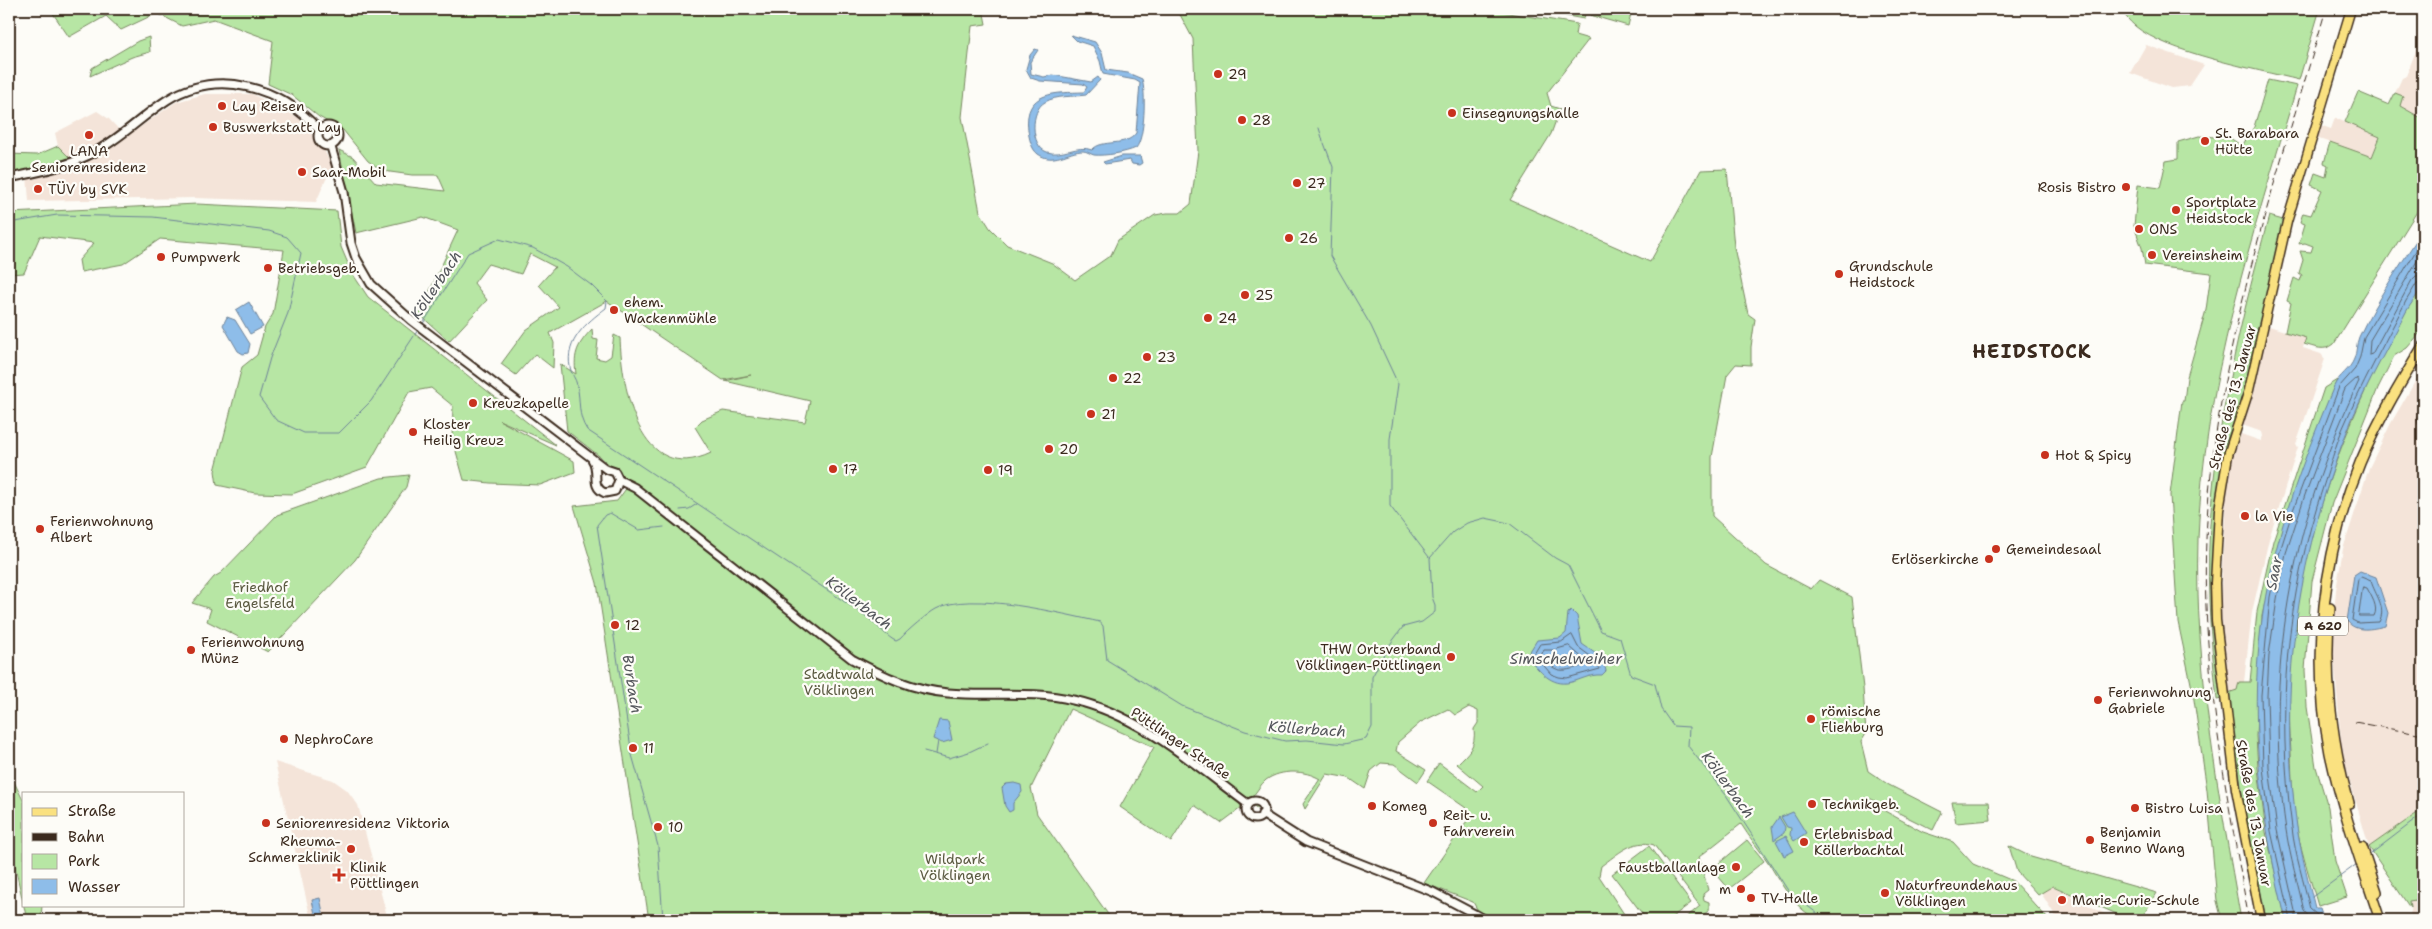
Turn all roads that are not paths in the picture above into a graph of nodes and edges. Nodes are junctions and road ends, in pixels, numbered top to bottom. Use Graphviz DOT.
graph roads {
  1 [pos="2351,9"];
  2 [pos="319,130"];
  3 [pos="330,147"];
  4 [pos="9,178"];
  5 [pos="2423,346"];
  6 [pos="2423,358"];
  7 [pos="2393,402"];
  8 [pos="592,459"];
  9 [pos="606,469"];
  10 [pos="598,474"];
  11 [pos="620,480"];
  12 [pos="618,488"];
  13 [pos="646,498"];
  14 [pos="1248,804"];
  15 [pos="1262,814"];
  16 [pos="2365,865"];
  17 [pos="1486,920"];
  18 [pos="2261,920"];
  19 [pos="2380,920"];
  20 [pos="2386,920"];
  1 -- 18 [label="main road, Straße des 13. Januar"];
  2 -- 3 [label="main road"];
  2 -- 3 [label="main road"];
  2 -- 4 [label="main road"];
  3 -- 8 [label="main road"];
  5 -- 7 [label="highway, A 620"];
  6 -- 7 [label="highway, A 620"];
  7 -- 16 [label="highway, A 620"];
  8 -- 9 [label="main road"];
  8 -- 10 [label="main road"];
  9 -- 10 [label="main road"];
  9 -- 11 [label="main road"];
  10 -- 12 [label="main road"];
  11 -- 12 [label="main road"];
  11 -- 13 [label="main road"];
  12 -- 13 [label="main road"];
  13 -- 14 [label="main road, Püttlinger Straße"];
  14 -- 15 [label="main road, Püttlinger Straße"];
  14 -- 15 [label="main road, Püttlinger Straße"];
  15 -- 17 [label="main road, Püttlinger Straße"];
  16 -- 19 [label="highway, A 620"];
  16 -- 20 [label="highway, A 620"];
}
